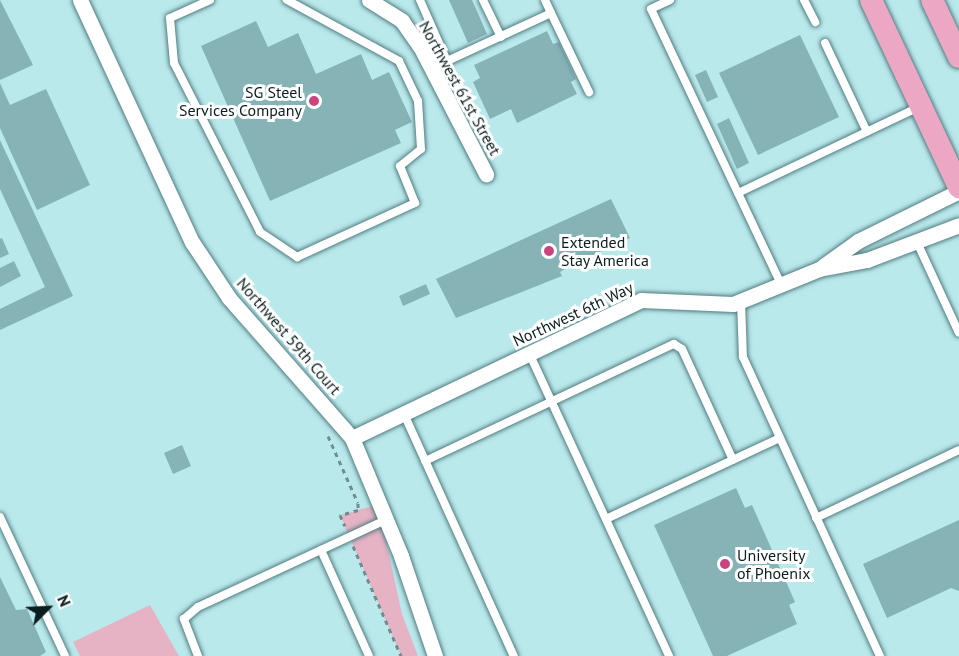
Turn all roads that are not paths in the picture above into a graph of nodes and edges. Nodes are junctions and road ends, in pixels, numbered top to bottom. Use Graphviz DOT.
graph roads {
  1 [pos="80,0"];
  2 [pos="210,0"];
  3 [pos="288,0"];
  4 [pos="369,0"];
  5 [pos="420,0"];
  6 [pos="483,0"];
  7 [pos="545,0"];
  8 [pos="670,0"];
  9 [pos="804,0"];
  10 [pos="871,0"];
  11 [pos="932,0"];
  12 [pos="551,13"];
  13 [pos="815,22"];
  14 [pos="501,37"];
  15 [pos="825,43"];
  16 [pos="959,57"];
  17 [pos="447,61"];
  18 [pos="432,68"];
  19 [pos="589,92"];
  20 [pos="921,106"];
  21 [pos="867,132"];
  22 [pos="486,174"];
  23 [pos="959,189"];
  24 [pos="738,193"];
  25 [pos="959,225"];
  26 [pos="916,240"];
  27 [pos="819,269"];
  28 [pos="781,284"];
  29 [pos="741,301"];
  30 [pos="959,333"];
  31 [pos="530,355"];
  32 [pos="552,402"];
  33 [pos="404,414"];
  34 [pos="352,438"];
  35 [pos="780,438"];
  36 [pos="959,450"];
  37 [pos="733,460"];
  38 [pos="425,461"];
  39 [pos="0,517"];
  40 [pos="816,518"];
  41 [pos="606,519"];
  42 [pos="385,520"];
  43 [pos="321,550"];
  44 [pos="428,636"];
  45 [pos="65,656"];
  46 [pos="198,656"];
  47 [pos="369,656"];
  48 [pos="435,656"];
  49 [pos="440,656"];
  50 [pos="514,656"];
  51 [pos="669,656"];
  52 [pos="880,656"];
  1 -- 34 [label="street, Northwest 59th Court"];
  2 -- 3 [label="lane"];
  4 -- 18 [label="street, Northwest 61st Street"];
  5 -- 17 [label="lane"];
  6 -- 14 [label="lane"];
  7 -- 12 [label="lane"];
  8 -- 24 [label="lane"];
  9 -- 13 [label="lane"];
  10 -- 20 [label="main road"];
  11 -- 16 [label="main road"];
  12 -- 14 [label="lane"];
  12 -- 19 [label="lane"];
  14 -- 17 [label="lane"];
  15 -- 21 [label="lane"];
  17 -- 18 [label="lane"];
  18 -- 22 [label="street, Northwest 61st Street"];
  20 -- 21 [label="lane"];
  20 -- 23 [label="main road"];
  21 -- 24 [label="lane"];
  23 -- 27 [label="street, Northwest 6th Way"];
  24 -- 28 [label="lane"];
  25 -- 26 [label="street, Northwest 6th Way"];
  26 -- 27 [label="street, Northwest 6th Way"];
  26 -- 30 [label="lane"];
  27 -- 28 [label="street, Northwest 6th Way"];
  28 -- 29 [label="street, Northwest 6th Way"];
  29 -- 31 [label="street, Northwest 6th Way"];
  29 -- 35 [label="lane"];
  31 -- 32 [label="lane"];
  31 -- 33 [label="street, Northwest 6th Way"];
  32 -- 37 [label="lane"];
  32 -- 38 [label="lane"];
  32 -- 41 [label="lane"];
  33 -- 34 [label="street, Northwest 6th Way"];
  33 -- 38 [label="lane"];
  34 -- 42 [label="street, Northwest 59th Court"];
  35 -- 37 [label="lane"];
  35 -- 40 [label="lane"];
  36 -- 40 [label="lane"];
  37 -- 41 [label="lane"];
  38 -- 50 [label="lane"];
  39 -- 45 [label="lane"];
  40 -- 52 [label="lane"];
  41 -- 51 [label="lane"];
  42 -- 43 [label="lane"];
  42 -- 44 [label="street, Northwest 59th Court"];
  43 -- 46 [label="lane"];
  43 -- 47 [label="lane"];
  44 -- 48 [label="street, Northwest 59th Court"];
  44 -- 49 [label="street, Northwest 59th Court"];
}
